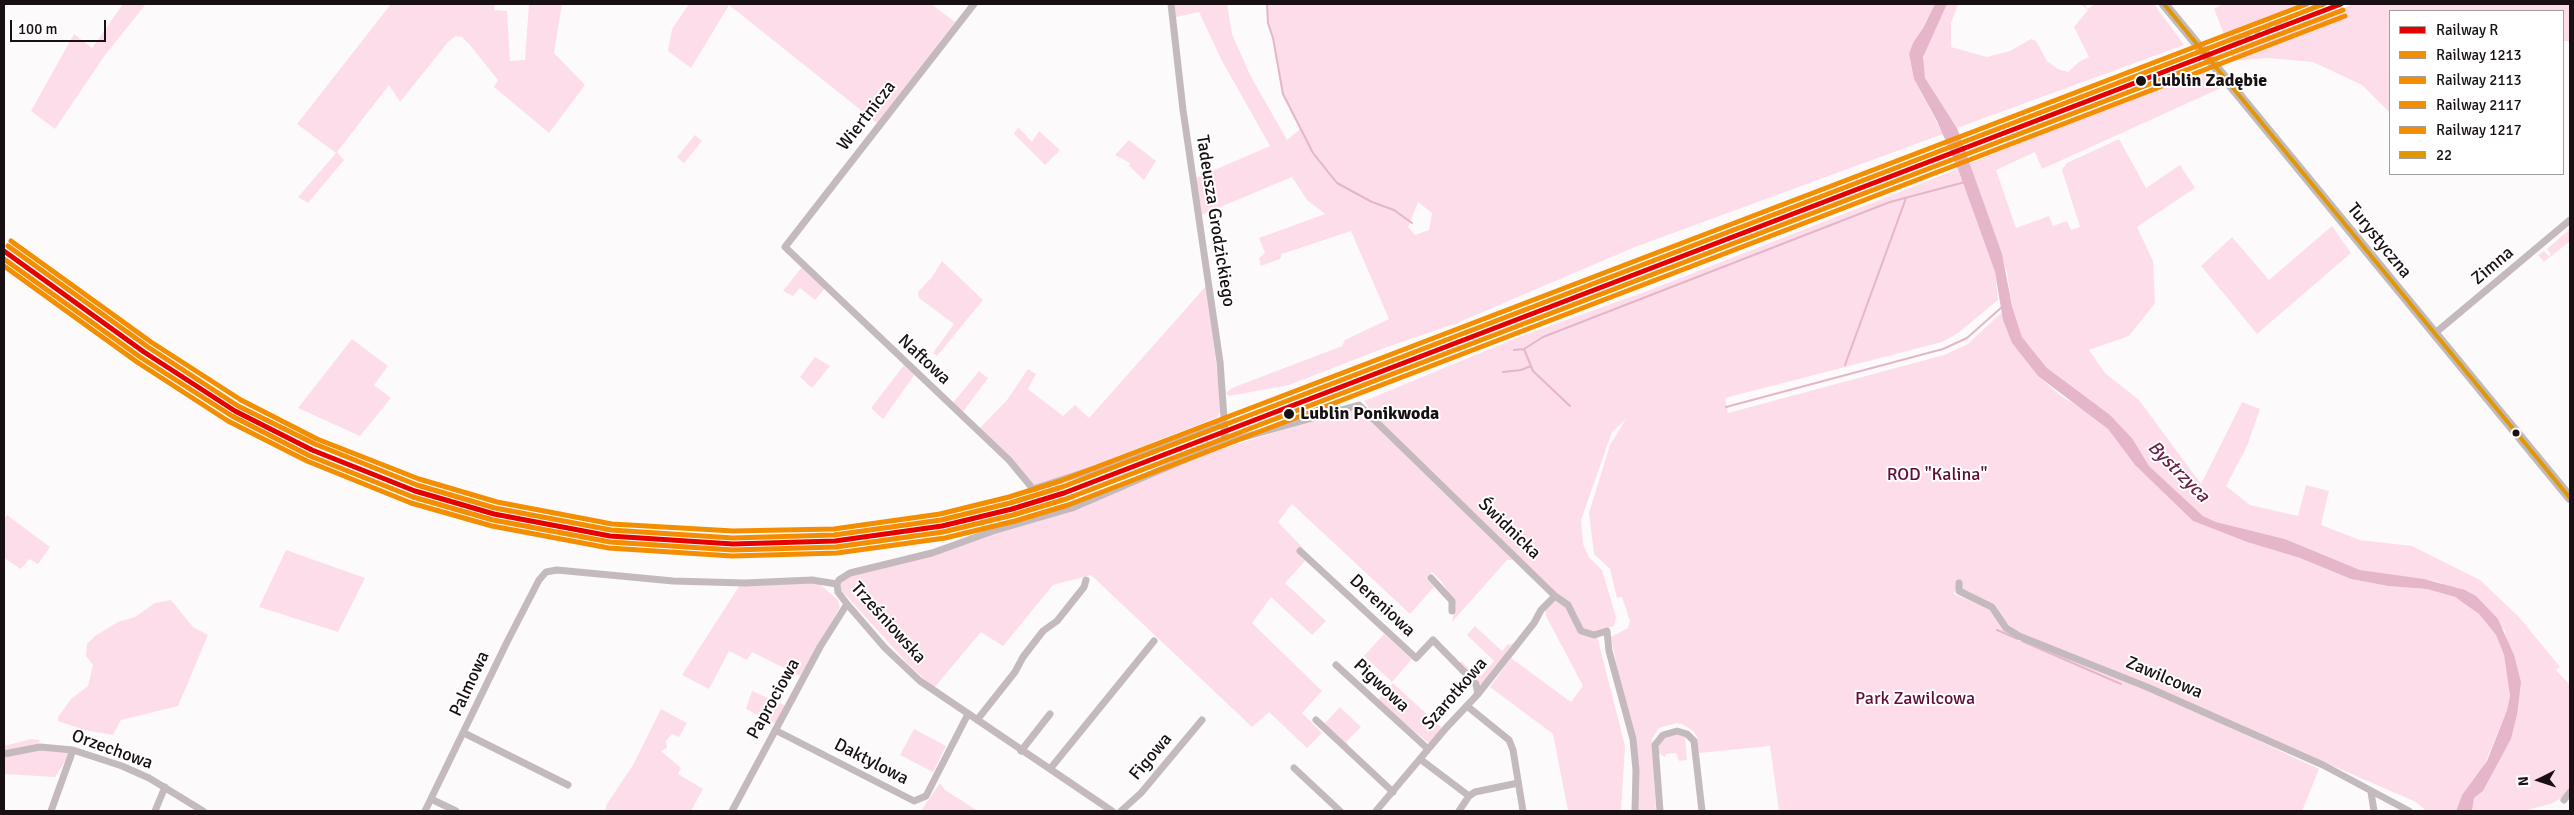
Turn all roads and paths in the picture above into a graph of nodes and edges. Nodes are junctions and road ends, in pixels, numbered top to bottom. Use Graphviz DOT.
graph roads {
  1 [pos="974,4"];
  2 [pos="1171,4"];
  3 [pos="2164,4"];
  4 [pos="2570,220"];
  5 [pos="785,247"];
  6 [pos="2434,334"];
  7 [pos="1224,421"];
  8 [pos="1223,443"];
  9 [pos="2570,498"];
  10 [pos="1300,551"];
  11 [pos="546,572"];
  12 [pos="1431,578"];
  13 [pos="1086,580"];
  14 [pos="1960,583"];
  15 [pos="837,584"];
  16 [pos="1555,596"];
  17 [pos="847,604"];
  18 [pos="1452,611"];
  19 [pos="1154,641"];
  20 [pos="1336,665"];
  21 [pos="1478,694"];
  22 [pos="1467,706"];
  23 [pos="968,714"];
  24 [pos="1050,714"];
  25 [pos="977,720"];
  26 [pos="1202,720"];
  27 [pos="1316,720"];
  28 [pos="774,730"];
  29 [pos="464,733"];
  30 [pos="1428,749"];
  31 [pos="73,750"];
  32 [pos="1022,751"];
  33 [pos="4,754"];
  34 [pos="1420,760"];
  35 [pos="1294,768"];
  36 [pos="1050,769"];
  37 [pos="1518,783"];
  38 [pos="568,785"];
  39 [pos="165,786"];
  40 [pos="1392,792"];
  41 [pos="2371,792"];
  42 [pos="2570,792"];
  43 [pos="1469,796"];
  44 [pos="432,798"];
  45 [pos="2564,800"];
  46 [pos="51,811"];
  47 [pos="155,811"];
  48 [pos="203,811"];
  49 [pos="425,811"];
  50 [pos="456,811"];
  51 [pos="732,811"];
  52 [pos="1112,811"];
  53 [pos="1121,811"];
  54 [pos="1340,811"];
  55 [pos="1376,811"];
  56 [pos="1459,811"];
  57 [pos="1523,811"];
  58 [pos="1634,811"];
  59 [pos="1660,811"];
  60 [pos="1702,811"];
  61 [pos="2374,811"];
  62 [pos="2408,811"];
  1 -- 5 [label="street, Wiertnicza"];
  2 -- 7 [label="street, Tadeusza Grodzickiego"];
  3 -- 6 [label="main road, Turystyczna"];
  4 -- 6 [label="street, Zimna"];
  5 -- 7 [label="street, Naftowa"];
  6 -- 9 [label="main road, Turystyczna"];
  7 -- 8 [label="street, Tadeusza Grodzickiego"];
  8 -- 15 [label="street"];
  8 -- 16 [label="street, Świdnicka"];
  10 -- 21 [label="street, Dereniowa"];
  11 -- 15 [label="street, Trześniowska"];
  11 -- 29 [label="street, Palmowa"];
  12 -- 18 [label="street"];
  13 -- 25 [label="street"];
  14 -- 41 [label="street, Zawilcowa"];
  15 -- 17 [label="street, Trześniowska"];
  16 -- 21 [label="street, Szarotkowa"];
  16 -- 58 [label="street, Świdnicka"];
  17 -- 23 [label="street, Trześniowska"];
  17 -- 28 [label="street, Paprociowa"];
  19 -- 36 [label="street"];
  20 -- 30 [label="street, Pigwowa"];
  21 -- 22 [label="street, Szarotkowa"];
  22 -- 30 [label="street, Szarotkowa"];
  22 -- 37 [label="street"];
  23 -- 25 [label="street, Trześniowska"];
  23 -- 28 [label="street, Daktylowa"];
  24 -- 32 [label="street"];
  25 -- 32 [label="street, Trześniowska"];
  26 -- 53 [label="street, Figowa"];
  27 -- 40 [label="street"];
  28 -- 51 [label="street, Paprociowa"];
  29 -- 38 [label="street"];
  29 -- 44 [label="street, Palmowa"];
  30 -- 34 [label="street, Szarotkowa"];
  31 -- 33 [label="street, Orzechowa"];
  31 -- 39 [label="street, Orzechowa"];
  31 -- 46 [label="street"];
  32 -- 36 [label="street, Trześniowska"];
  34 -- 40 [label="street, Szarotkowa"];
  34 -- 43 [label="street"];
  35 -- 54 [label="street"];
  36 -- 52 [label="street, Trześniowska"];
  37 -- 43 [label="street"];
  37 -- 57 [label="street"];
  39 -- 47 [label="street"];
  39 -- 48 [label="street, Orzechowa"];
  40 -- 55 [label="street, Szarotkowa"];
  41 -- 61 [label="street"];
  41 -- 62 [label="street, Zawilcowa"];
  42 -- 45 [label="street"];
  43 -- 56 [label="street"];
  44 -- 49 [label="street, Palmowa"];
  44 -- 50 [label="street"];
  59 -- 60 [label="street"];
}
